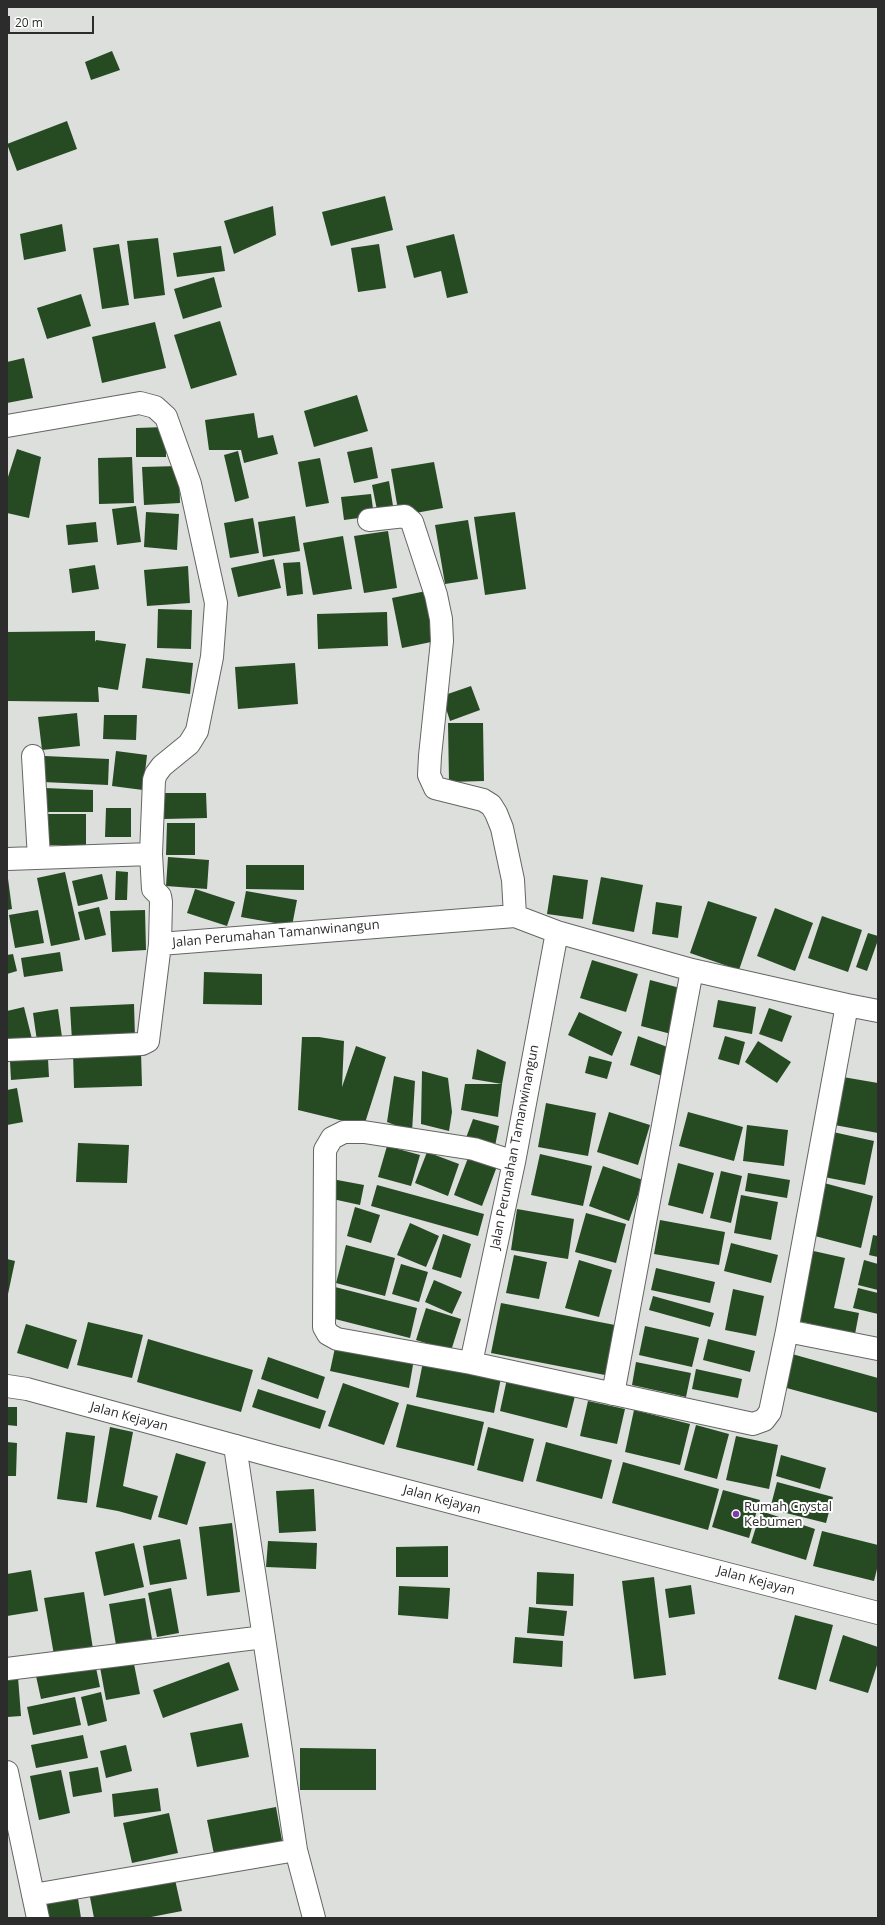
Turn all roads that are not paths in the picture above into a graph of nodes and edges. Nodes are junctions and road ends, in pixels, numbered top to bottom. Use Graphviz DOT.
graph roads {
  1 [pos="7,426"];
  2 [pos="369,520"];
  3 [pos="33,756"];
  4 [pos="151,854"];
  5 [pos="39,858"];
  6 [pos="7,859"];
  7 [pos="515,916"];
  8 [pos="557,932"];
  9 [pos="160,944"];
  10 [pos="692,970"];
  11 [pos="847,1005"];
  12 [pos="878,1011"];
  13 [pos="7,1050"];
  14 [pos="514,1162"];
  15 [pos="787,1331"];
  16 [pos="878,1349"];
  17 [pos="471,1362"];
  18 [pos="7,1386"];
  19 [pos="613,1394"];
  20 [pos="235,1446"];
  21 [pos="878,1613"];
  22 [pos="264,1638"];
  23 [pos="7,1669"];
  24 [pos="7,1772"];
  25 [pos="296,1850"];
  26 [pos="33,1895"];
  27 [pos="38,1918"];
  28 [pos="314,1918"];
  1 -- 4 [label="street"];
  2 -- 7 [label="street"];
  3 -- 5 [label="street"];
  4 -- 5 [label="street"];
  4 -- 9 [label="street"];
  5 -- 6 [label="street"];
  7 -- 8 [label="street, Jalan Perumahan Tamanwinangun"];
  7 -- 9 [label="street, Jalan Perumahan Tamanwinangun"];
  8 -- 10 [label="street, Jalan Perumahan Tamanwinangun"];
  8 -- 14 [label="street, Jalan Perumahan Tamanwinangun"];
  9 -- 13 [label="street"];
  10 -- 11 [label="street, Jalan Perumahan Tamanwinangun"];
  10 -- 19 [label="street"];
  11 -- 12 [label="street, Jalan Perumahan Tamanwinangun"];
  11 -- 15 [label="street"];
  14 -- 17 [label="street, Jalan Perumahan Tamanwinangun"];
  14 -- 17 [label="street"];
  15 -- 16 [label="street"];
  15 -- 19 [label="street"];
  17 -- 19 [label="street"];
  18 -- 20 [label="street, Jalan Kejayan"];
  20 -- 21 [label="street, Jalan Kejayan"];
  20 -- 22 [label="street"];
  22 -- 23 [label="street"];
  22 -- 25 [label="street"];
  24 -- 26 [label="street"];
  25 -- 26 [label="street"];
  25 -- 28 [label="street"];
  26 -- 27 [label="street"];
}
